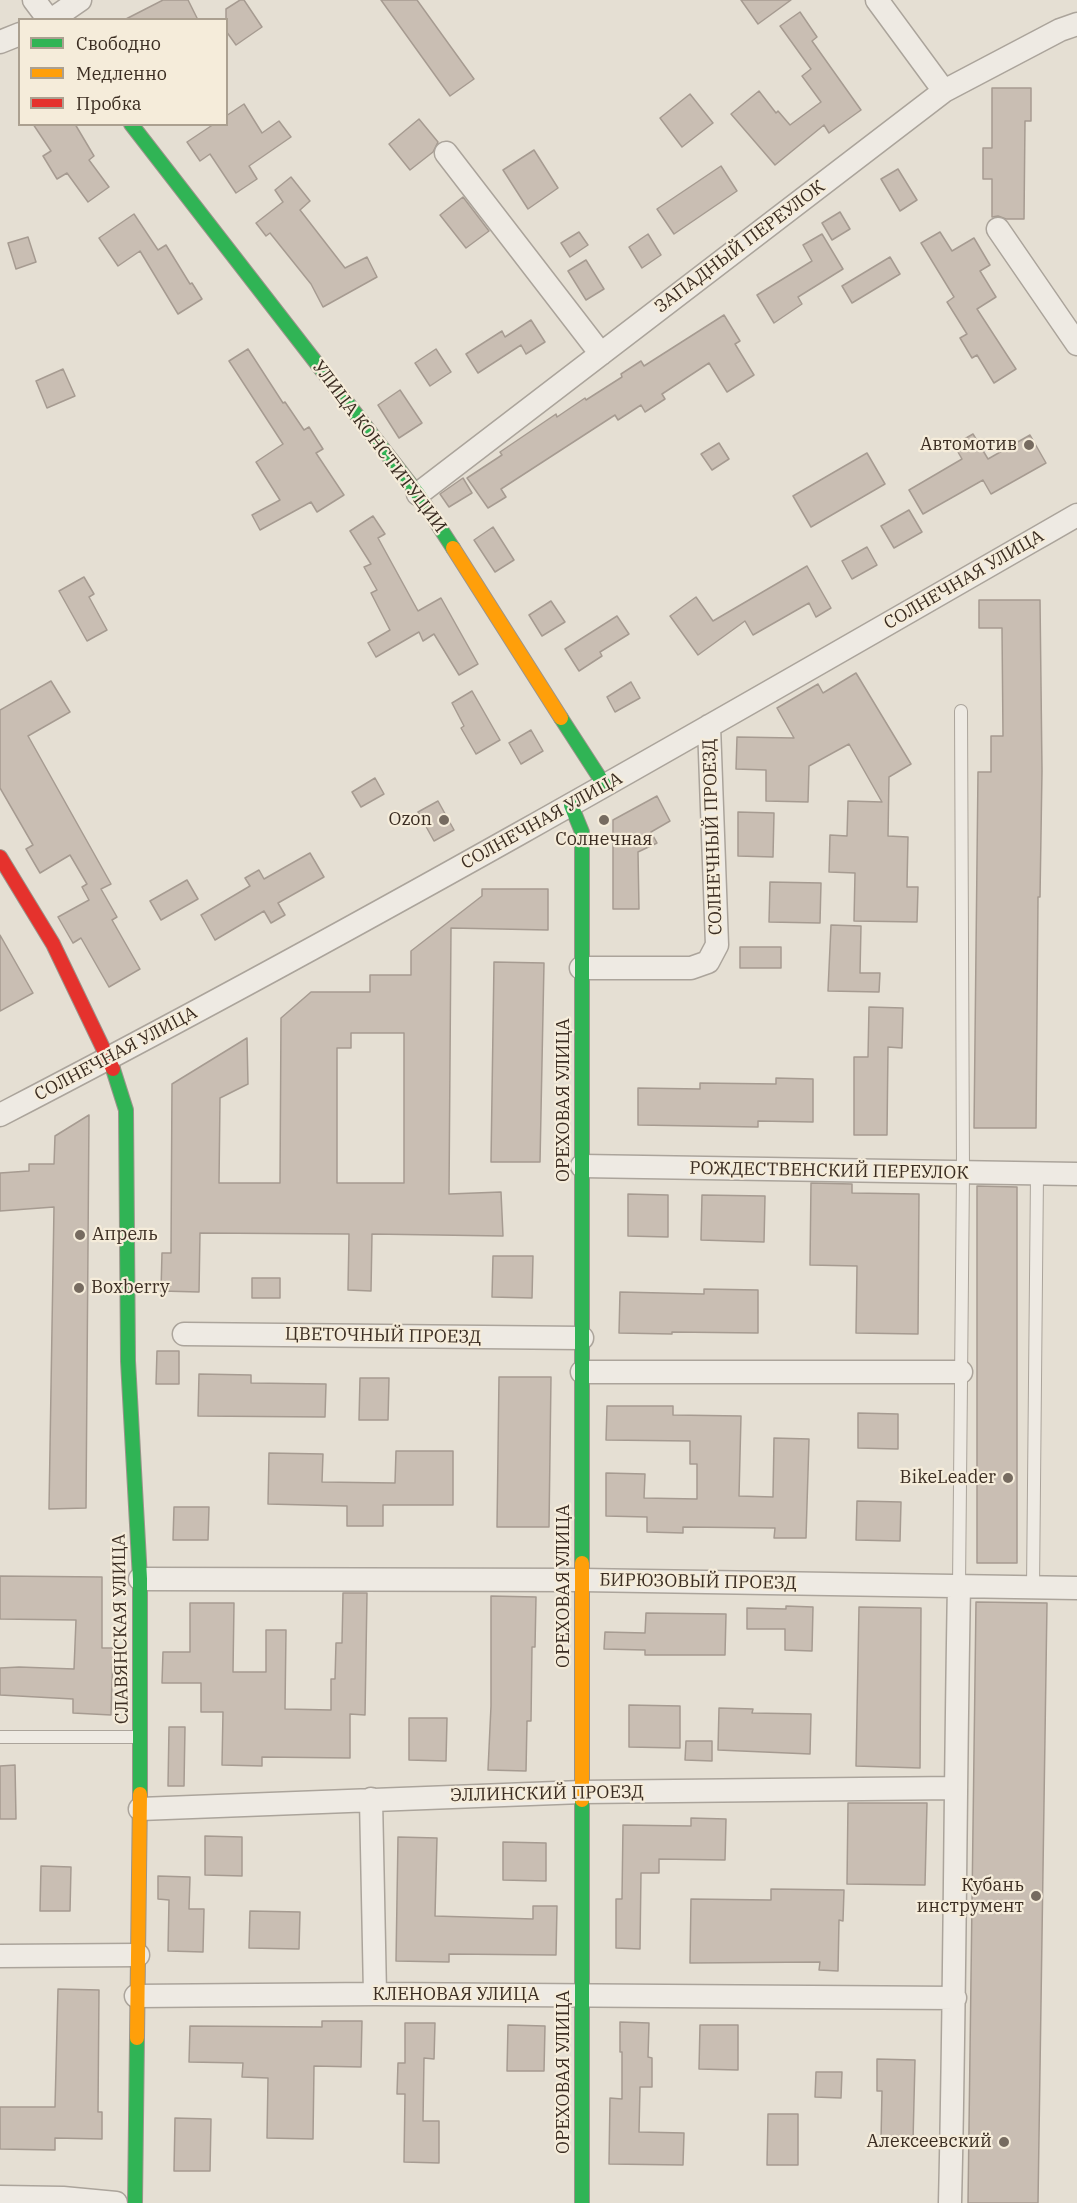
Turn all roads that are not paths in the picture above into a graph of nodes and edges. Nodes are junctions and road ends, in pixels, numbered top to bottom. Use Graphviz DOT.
graph roads {
  1 [pos="34,0"];
  2 [pos="80,0"];
  3 [pos="877,0"];
  4 [pos="48,18"];
  5 [pos="53,18"];
  6 [pos="1077,24"];
  7 [pos="18,35"];
  8 [pos="0,42"];
  9 [pos="944,91"];
  10 [pos="133,126"];
  11 [pos="446,153"];
  12 [pos="998,229"];
  13 [pos="1077,344"];
  14 [pos="601,354"];
  15 [pos="418,494"];
  16 [pos="1077,515"];
  17 [pos="961,711"];
  18 [pos="709,726"];
  19 [pos="605,786"];
  20 [pos="571,805"];
  21 [pos="0,857"];
  22 [pos="582,968"];
  23 [pos="109,1058"];
  24 [pos="0,1115"];
  25 [pos="582,1166"];
  26 [pos="963,1173"];
  27 [pos="1037,1174"];
  28 [pos="1077,1174"];
  29 [pos="184,1334"];
  30 [pos="582,1338"];
  31 [pos="582,1372"];
  32 [pos="961,1372"];
  33 [pos="140,1578"];
  34 [pos="582,1580"];
  35 [pos="959,1586"];
  36 [pos="1033,1588"];
  37 [pos="1077,1588"];
  38 [pos="0,1737"];
  39 [pos="141,1737"];
  40 [pos="955,1788"];
  41 [pos="582,1792"];
  42 [pos="371,1799"];
  43 [pos="140,1809"];
  44 [pos="138,1955"];
  45 [pos="0,1956"];
  46 [pos="375,1994"];
  47 [pos="136,1996"];
  48 [pos="582,1996"];
  49 [pos="955,1998"];
  50 [pos="0,2197"];
  51 [pos="116,2203"];
  52 [pos="135,2203"];
  53 [pos="582,2203"];
  54 [pos="950,2203"];
  1 -- 4 [label="street"];
  2 -- 5 [label="street"];
  3 -- 9 [label="street"];
  6 -- 9 [label="street, ЗАПАДНЫЙ ПЕРЕУЛОК"];
  7 -- 8 [label="street"];
  9 -- 14 [label="street, ЗАПАДНЫЙ ПЕРЕУЛОК"];
  10 -- 15 [label="street, УЛИЦА КОНСТИТУЦИИ"];
  11 -- 14 [label="street"];
  12 -- 13 [label="street"];
  14 -- 15 [label="street, ЗАПАДНЫЙ ПЕРЕУЛОК"];
  15 -- 19 [label="street, УЛИЦА КОНСТИТУЦИИ"];
  16 -- 18 [label="street, СОЛНЕЧНАЯ УЛИЦА"];
  17 -- 26 [label="lane"];
  18 -- 19 [label="street, СОЛНЕЧНАЯ УЛИЦА"];
  18 -- 22 [label="street, СОЛНЕЧНЫЙ ПРОЕЗД"];
  19 -- 20 [label="street, СОЛНЕЧНАЯ УЛИЦА"];
  20 -- 22 [label="street, ОРЕХОВАЯ УЛИЦА"];
  20 -- 23 [label="street, СОЛНЕЧНАЯ УЛИЦА"];
  21 -- 23 [label="street, СЛАВЯНСКАЯ УЛИЦА"];
  22 -- 25 [label="street, ОРЕХОВАЯ УЛИЦА"];
  23 -- 24 [label="street, СОЛНЕЧНАЯ УЛИЦА"];
  23 -- 33 [label="street, СЛАВЯНСКАЯ УЛИЦА"];
  25 -- 26 [label="street, РОЖДЕСТВЕНСКИЙ ПЕРЕУЛОК"];
  25 -- 30 [label="street, ОРЕХОВАЯ УЛИЦА"];
  26 -- 27 [label="street, РОЖДЕСТВЕНСКИЙ ПЕРЕУЛОК"];
  26 -- 32 [label="lane"];
  27 -- 28 [label="street, РОЖДЕСТВЕНСКИЙ ПЕРЕУЛОК"];
  27 -- 36 [label="lane"];
  29 -- 30 [label="street, ЦВЕТОЧНЫЙ ПРОЕЗД"];
  30 -- 31 [label="street, ОРЕХОВАЯ УЛИЦА"];
  31 -- 32 [label="street"];
  31 -- 34 [label="street, ОРЕХОВАЯ УЛИЦА"];
  32 -- 35 [label="lane"];
  33 -- 34 [label="street, БИРЮЗОВЫЙ ПРОЕЗД"];
  33 -- 39 [label="street, СЛАВЯНСКАЯ УЛИЦА"];
  34 -- 35 [label="street, БИРЮЗОВЫЙ ПРОЕЗД"];
  34 -- 41 [label="street, ОРЕХОВАЯ УЛИЦА"];
  35 -- 36 [label="street, БИРЮЗОВЫЙ ПРОЕЗД"];
  35 -- 40 [label="street"];
  36 -- 37 [label="street, БИРЮЗОВЫЙ ПРОЕЗД"];
  38 -- 39 [label="lane"];
  39 -- 43 [label="street, СЛАВЯНСКАЯ УЛИЦА"];
  40 -- 41 [label="street, ЭЛЛИНСКИЙ ПРОЕЗД"];
  40 -- 49 [label="street"];
  41 -- 42 [label="street, ЭЛЛИНСКИЙ ПРОЕЗД"];
  41 -- 48 [label="street, ОРЕХОВАЯ УЛИЦА"];
  42 -- 43 [label="street, ЭЛЛИНСКИЙ ПРОЕЗД"];
  42 -- 46 [label="street"];
  43 -- 44 [label="street, СЛАВЯНСКАЯ УЛИЦА"];
  44 -- 45 [label="street"];
  44 -- 47 [label="street, СЛАВЯНСКАЯ УЛИЦА"];
  46 -- 47 [label="street, КЛЕНОВАЯ УЛИЦА"];
  46 -- 48 [label="street, КЛЕНОВАЯ УЛИЦА"];
  47 -- 52 [label="street, СЛАВЯНСКАЯ УЛИЦА"];
  48 -- 49 [label="street, КЛЕНОВАЯ УЛИЦА"];
  48 -- 53 [label="street, ОРЕХОВАЯ УЛИЦА"];
  49 -- 54 [label="street"];
  50 -- 51 [label="street"];
}
